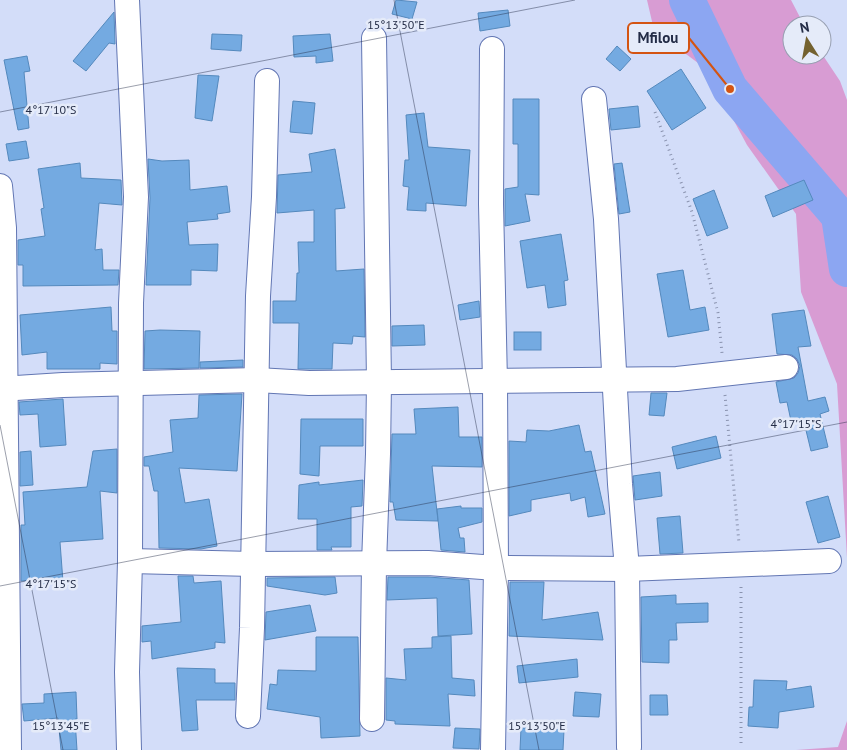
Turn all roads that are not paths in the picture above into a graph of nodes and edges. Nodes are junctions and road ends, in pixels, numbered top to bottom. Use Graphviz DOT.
graph roads {
  1 [pos="127,0"];
  2 [pos="374,38"];
  3 [pos="492,48"];
  4 [pos="267,81"];
  5 [pos="594,99"];
  6 [pos="0,186"];
  7 [pos="786,367"];
  8 [pos="257,380"];
  9 [pos="616,380"];
  10 [pos="379,382"];
  11 [pos="495,382"];
  12 [pos="131,384"];
  13 [pos="3,389"];
  14 [pos="130,561"];
  15 [pos="829,561"];
  16 [pos="253,564"];
  17 [pos="374,564"];
  18 [pos="496,568"];
  19 [pos="627,569"];
  20 [pos="248,716"];
  21 [pos="372,720"];
  22 [pos="629,747"];
  23 [pos="9,750"];
  24 [pos="130,750"];
  25 [pos="493,750"];
  1 -- 12 [label="street"];
  2 -- 10 [label="street"];
  3 -- 11 [label="street"];
  4 -- 8 [label="street"];
  5 -- 9 [label="street"];
  6 -- 13 [label="street"];
  7 -- 9 [label="street"];
  8 -- 10 [label="street"];
  8 -- 12 [label="street"];
  8 -- 16 [label="street"];
  9 -- 11 [label="street"];
  9 -- 19 [label="street"];
  10 -- 11 [label="street"];
  10 -- 17 [label="street"];
  11 -- 18 [label="street"];
  12 -- 13 [label="street"];
  12 -- 14 [label="street"];
  13 -- 23 [label="street"];
  14 -- 16 [label="street"];
  14 -- 24 [label="street"];
  15 -- 19 [label="street"];
  16 -- 17 [label="street"];
  16 -- 20 [label="street"];
  17 -- 18 [label="street"];
  17 -- 21 [label="street"];
  18 -- 19 [label="street"];
  18 -- 25 [label="street"];
  19 -- 22 [label="street"];
}
